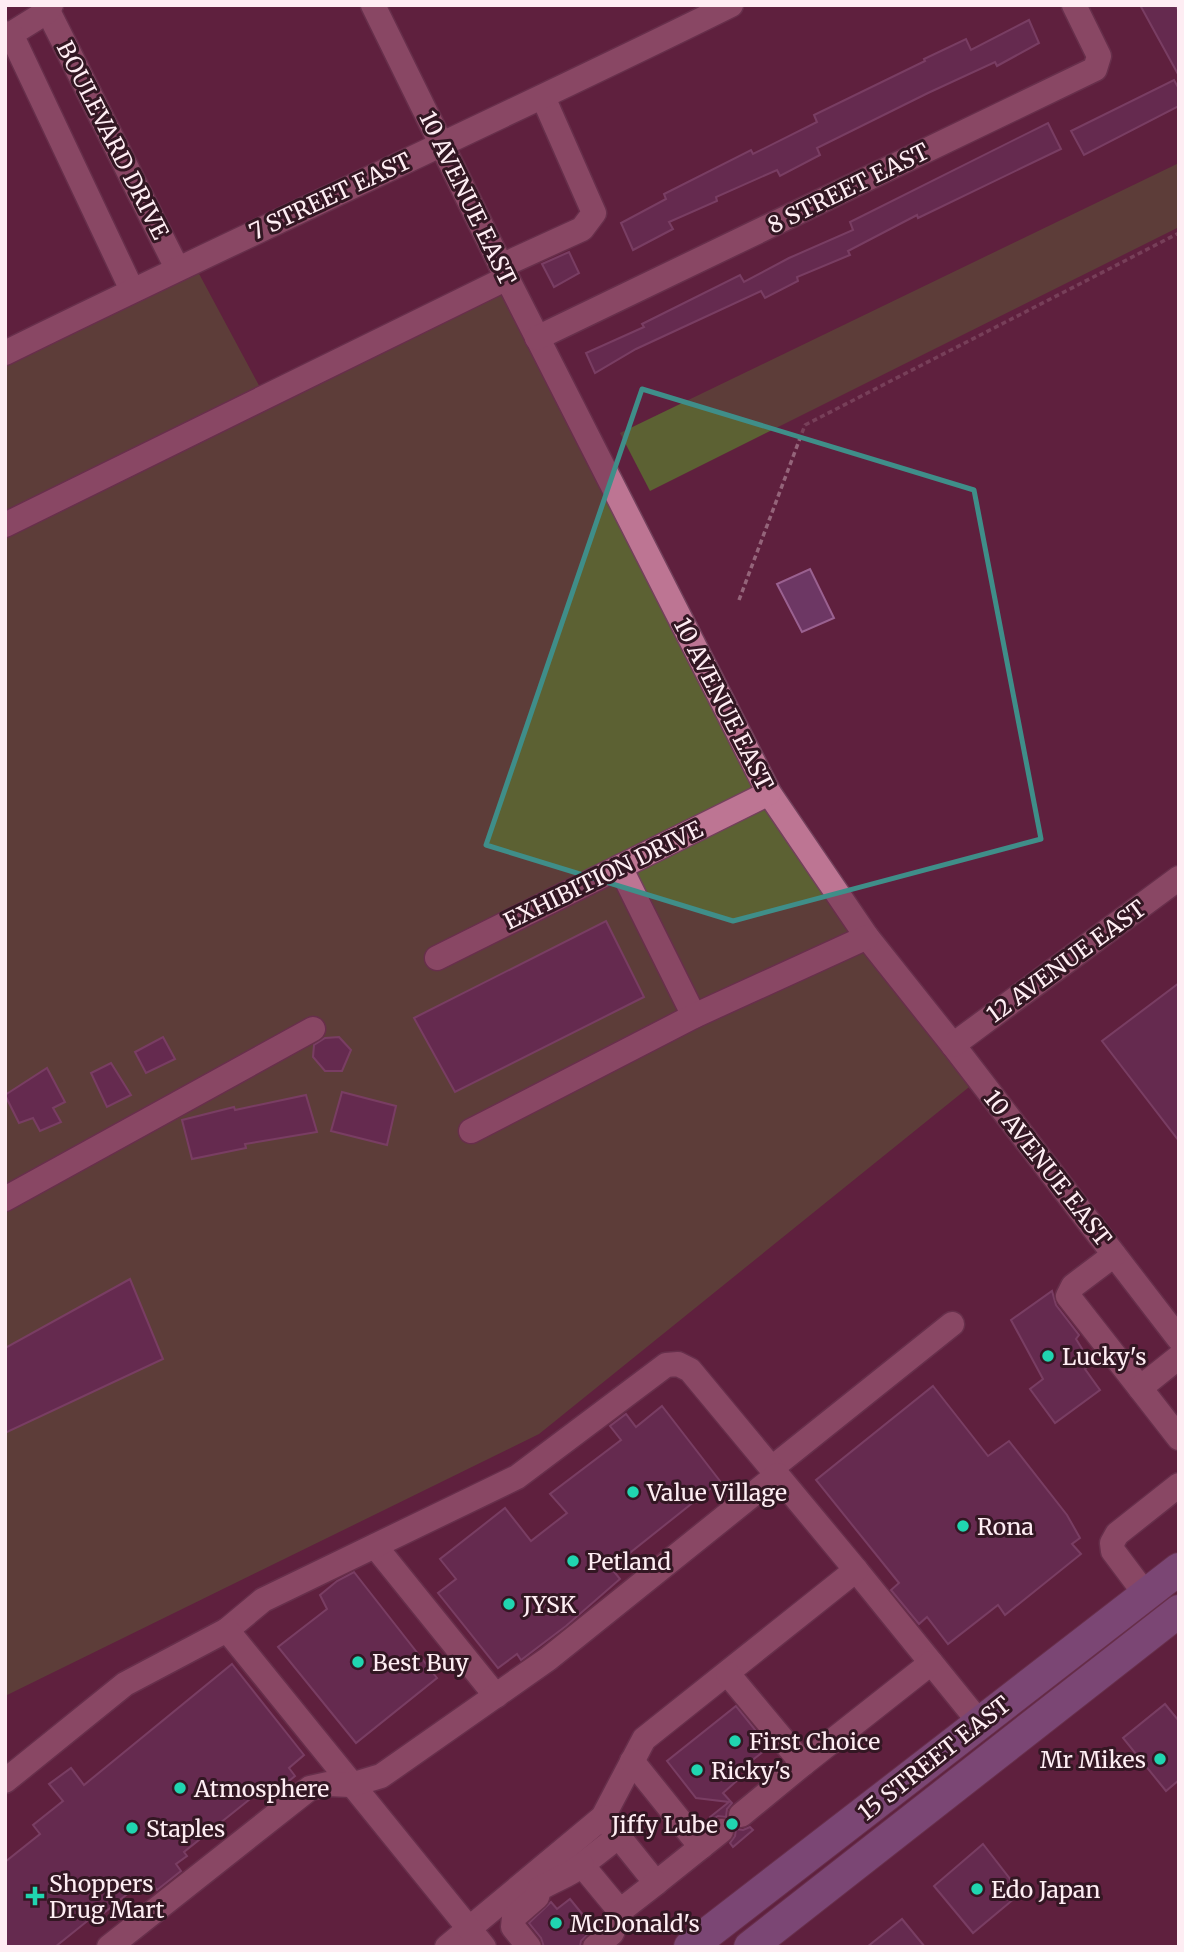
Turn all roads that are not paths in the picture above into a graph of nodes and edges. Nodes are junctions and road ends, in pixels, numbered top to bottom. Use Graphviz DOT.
graph roads {
  1 [pos="373,5"];
  2 [pos="1074,5"];
  3 [pos="725,7"];
  4 [pos="50,8"];
  5 [pos="8,33"];
  6 [pos="543,97"];
  7 [pos="442,144"];
  8 [pos="177,268"];
  9 [pos="504,272"];
  10 [pos="132,290"];
  11 [pos="537,338"];
  12 [pos="5,353"];
  13 [pos="5,525"];
  14 [pos="769,793"];
  15 [pos="620,867"];
  16 [pos="1179,878"];
  17 [pos="867,937"];
  18 [pos="437,958"];
  19 [pos="694,1016"];
  20 [pos="313,1029"];
  21 [pos="953,1045"];
  22 [pos="471,1131"];
  23 [pos="5,1199"];
  24 [pos="1114,1255"];
  25 [pos="952,1324"];
  26 [pos="1179,1339"];
  27 [pos="1179,1357"];
  28 [pos="1140,1388"];
  29 [pos="1179,1438"];
  30 [pos="775,1471"];
  31 [pos="1179,1486"];
  32 [pos="375,1546"];
  33 [pos="1179,1569"];
  34 [pos="856,1570"];
  35 [pos="1146,1595"];
  36 [pos="1179,1611"];
  37 [pos="227,1630"];
  38 [pos="931,1663"];
  39 [pos="728,1674"];
  40 [pos="496,1696"];
  41 [pos="980,1723"];
  42 [pos="632,1761"];
  43 [pos="803,1765"];
  44 [pos="5,1781"];
  45 [pos="351,1785"];
  46 [pos="741,1815"];
  47 [pos="611,1827"];
  48 [pos="721,1831"];
  49 [pos="701,1847"];
  50 [pos="577,1869"];
  51 [pos="656,1883"];
  52 [pos="620,1911"];
  53 [pos="477,1938"];
  54 [pos="109,1947"];
  55 [pos="447,1947"];
  56 [pos="529,1947"];
  57 [pos="595,1947"];
  58 [pos="690,1947"];
  59 [pos="750,1947"];
  1 -- 7 [label="street, 10 AVENUE EAST"];
  2 -- 11 [label="street, 8 STREET EAST"];
  3 -- 6 [label="street, 7 STREET EAST"];
  4 -- 5 [label="street, BOULEVARD DRIVE"];
  4 -- 8 [label="street, BOULEVARD DRIVE"];
  5 -- 10 [label="street, BOULEVARD DRIVE"];
  6 -- 7 [label="street, 7 STREET EAST"];
  6 -- 9 [label="street"];
  7 -- 8 [label="street, 7 STREET EAST"];
  7 -- 9 [label="street, 10 AVENUE EAST"];
  8 -- 10 [label="street, 7 STREET EAST"];
  9 -- 11 [label="street, 10 AVENUE EAST"];
  9 -- 13 [label="street"];
  10 -- 12 [label="street, 7 STREET EAST"];
  11 -- 14 [label="street, 10 AVENUE EAST"];
  14 -- 15 [label="street, EXHIBITION DRIVE"];
  14 -- 17 [label="street, 10 AVENUE EAST"];
  15 -- 18 [label="street, EXHIBITION DRIVE"];
  15 -- 19 [label="street"];
  16 -- 21 [label="street, 12 AVENUE EAST"];
  17 -- 19 [label="street"];
  17 -- 21 [label="street, 10 AVENUE EAST"];
  19 -- 22 [label="street"];
  20 -- 23 [label="street"];
  21 -- 24 [label="street, 10 AVENUE EAST"];
  24 -- 26 [label="street, 10 AVENUE EAST"];
  24 -- 28 [label="street"];
  25 -- 30 [label="street"];
  27 -- 28 [label="street"];
  28 -- 29 [label="street"];
  30 -- 32 [label="street"];
  30 -- 34 [label="street"];
  30 -- 40 [label="street"];
  31 -- 35 [label="street"];
  32 -- 37 [label="street"];
  32 -- 40 [label="street"];
  33 -- 35 [label="main road, 15 STREET EAST"];
  34 -- 38 [label="street"];
  34 -- 39 [label="street"];
  35 -- 41 [label="main road, 15 STREET EAST"];
  36 -- 59 [label="main road, 15 STREET EAST"];
  37 -- 44 [label="street"];
  37 -- 45 [label="street"];
  38 -- 41 [label="street"];
  38 -- 43 [label="street"];
  39 -- 42 [label="street"];
  39 -- 43 [label="street"];
  40 -- 45 [label="street"];
  41 -- 58 [label="main road, 15 STREET EAST"];
  42 -- 47 [label="street"];
  42 -- 49 [label="street"];
  43 -- 46 [label="street"];
  45 -- 53 [label="street"];
  45 -- 54 [label="street"];
  47 -- 50 [label="street"];
  47 -- 51 [label="street"];
  47 -- 53 [label="street"];
  48 -- 49 [label="street"];
  49 -- 51 [label="street"];
  50 -- 52 [label="street"];
  50 -- 56 [label="street"];
  51 -- 52 [label="street"];
  52 -- 57 [label="street"];
  53 -- 55 [label="street"];
}
